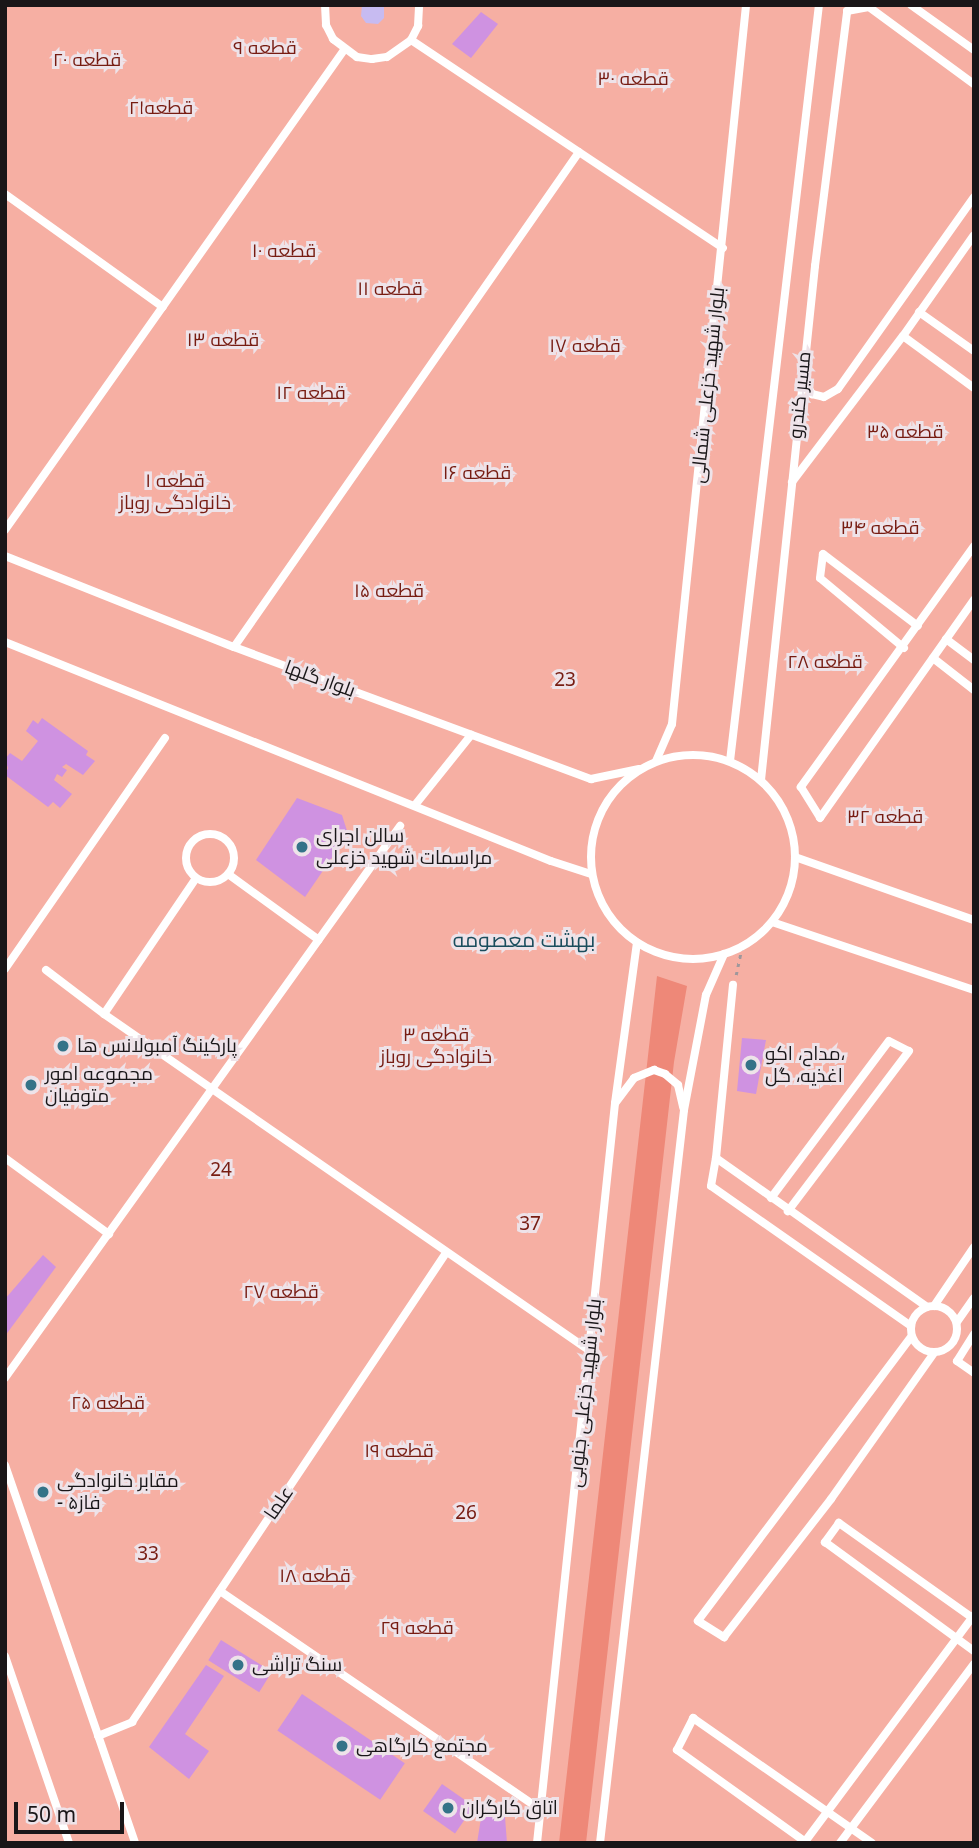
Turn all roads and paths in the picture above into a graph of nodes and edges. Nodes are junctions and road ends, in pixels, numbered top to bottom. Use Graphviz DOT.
graph roads {
  1 [pos="325,5"];
  2 [pos="419,5"];
  3 [pos="746,5"];
  4 [pos="819,5"];
  5 [pos="911,5"];
  6 [pos="869,6"];
  7 [pos="411,40"];
  8 [pos="344,50"];
  9 [pos="974,50"];
  10 [pos="974,84"];
  11 [pos="579,152"];
  12 [pos="5,194"];
  13 [pos="974,197"];
  14 [pos="974,235"];
  15 [pos="723,248"];
  16 [pos="163,307"];
  17 [pos="919,312"];
  18 [pos="903,336"];
  19 [pos="974,351"];
  20 [pos="802,376"];
  21 [pos="974,388"];
  22 [pos="790,484"];
  23 [pos="5,530"];
  24 [pos="974,546"];
  25 [pos="5,556"];
  26 [pos="974,600"];
  27 [pos="918,626"];
  28 [pos="946,639"];
  29 [pos="5,642"];
  30 [pos="234,647"];
  31 [pos="904,648"];
  32 [pos="933,658"];
  33 [pos="974,660"];
  34 [pos="974,690"];
  35 [pos="471,735"];
  36 [pos="165,738"];
  37 [pos="656,761"];
  38 [pos="730,761"];
  39 [pos="639,769"];
  40 [pos="761,780"];
  41 [pos="415,805"];
  42 [pos="400,826"];
  43 [pos="795,857"];
  44 [pos="228,874"];
  45 [pos="591,874"];
  46 [pos="196,878"];
  47 [pos="974,920"];
  48 [pos="772,922"];
  49 [pos="319,940"];
  50 [pos="637,943"];
  51 [pos="742,946"];
  52 [pos="724,954"];
  53 [pos="5,969"];
  54 [pos="46,970"];
  55 [pos="733,985"];
  56 [pos="974,990"];
  57 [pos="104,1014"];
  58 [pos="212,1089"];
  59 [pos="615,1103"];
  60 [pos="684,1110"];
  61 [pos="5,1158"];
  62 [pos="716,1158"];
  63 [pos="771,1198"];
  64 [pos="788,1211"];
  65 [pos="109,1234"];
  66 [pos="974,1247"];
  67 [pos="446,1253"];
  68 [pos="974,1298"];
  69 [pos="931,1306"];
  70 [pos="957,1322"];
  71 [pos="911,1326"];
  72 [pos="974,1334"];
  73 [pos="911,1337"];
  74 [pos="590,1352"];
  75 [pos="934,1353"];
  76 [pos="974,1373"];
  77 [pos="5,1378"];
  78 [pos="5,1465"];
  79 [pos="220,1591"];
  80 [pos="973,1617"];
  81 [pos="956,1638"];
  82 [pos="974,1651"];
  83 [pos="5,1656"];
  84 [pos="974,1664"];
  85 [pos="98,1736"];
  86 [pos="540,1809"];
  87 [pos="827,1810"];
  88 [pos="852,1827"];
  89 [pos="805,1842"];
  90 [pos="69,1843"];
  91 [pos="135,1843"];
  92 [pos="537,1843"];
  93 [pos="600,1843"];
  94 [pos="841,1843"];
  95 [pos="872,1843"];
  1 -- 8 [label="lane"];
  2 -- 7 [label="lane"];
  3 -- 15 [label="lane, بلوار شهید خزعلی شمالی"];
  4 -- 38 [label="lane"];
  5 -- 9 [label="lane"];
  6 -- 10 [label="lane"];
  6 -- 20 [label="lane, مسیر کندرو"];
  7 -- 8 [label="lane"];
  7 -- 11 [label="lane"];
  8 -- 16 [label="lane"];
  11 -- 15 [label="lane"];
  11 -- 30 [label="lane"];
  12 -- 16 [label="lane"];
  13 -- 20 [label="lane"];
  14 -- 17 [label="lane"];
  15 -- 37 [label="lane, بلوار شهید خزعلی شمالی"];
  16 -- 23 [label="lane"];
  17 -- 18 [label="lane"];
  17 -- 19 [label="lane"];
  18 -- 21 [label="lane"];
  18 -- 22 [label="lane"];
  20 -- 22 [label="lane, مسیر کندرو"];
  22 -- 40 [label="lane, مسیر کندرو"];
  24 -- 27 [label="lane"];
  25 -- 30 [label="lane, بلوار گلها"];
  26 -- 28 [label="lane"];
  27 -- 31 [label="lane"];
  27 -- 31 [label="lane"];
  28 -- 32 [label="lane"];
  28 -- 33 [label="lane"];
  29 -- 41 [label="lane"];
  30 -- 35 [label="lane, بلوار گلها"];
  31 -- 32 [label="lane"];
  32 -- 34 [label="lane"];
  35 -- 39 [label="lane, بلوار گلها"];
  35 -- 41 [label="lane"];
  36 -- 53 [label="lane"];
  37 -- 38 [label="lane"];
  37 -- 39 [label="lane"];
  38 -- 40 [label="lane"];
  39 -- 45 [label="lane"];
  40 -- 43 [label="lane"];
  41 -- 45 [label="lane"];
  42 -- 49 [label="lane"];
  43 -- 47 [label="lane"];
  43 -- 48 [label="lane"];
  44 -- 46 [label="lane"];
  44 -- 46 [label="lane"];
  44 -- 49 [label="lane"];
  45 -- 50 [label="lane"];
  46 -- 57 [label="lane"];
  48 -- 51 [label="lane"];
  48 -- 56 [label="lane"];
  49 -- 58 [label="lane"];
  50 -- 52 [label="lane"];
  50 -- 59 [label="lane, بلوار شهید خزعلی جنوبی"];
  51 -- 52 [label="lane"];
  51 -- 55 [label="path"];
  52 -- 60 [label="lane"];
  54 -- 57 [label="lane"];
  55 -- 62 [label="lane"];
  57 -- 58 [label="lane"];
  58 -- 65 [label="lane"];
  58 -- 67 [label="lane"];
  59 -- 60 [label="lane"];
  59 -- 74 [label="lane, بلوار شهید خزعلی جنوبی"];
  60 -- 93 [label="lane"];
  61 -- 65 [label="lane"];
  62 -- 63 [label="lane"];
  62 -- 71 [label="lane"];
  63 -- 64 [label="lane"];
  63 -- 64 [label="lane"];
  64 -- 69 [label="lane"];
  65 -- 77 [label="lane"];
  66 -- 69 [label="lane"];
  67 -- 74 [label="lane"];
  67 -- 79 [label="lane, علما"];
  68 -- 70 [label="lane"];
  69 -- 70 [label="lane"];
  69 -- 71 [label="lane"];
  70 -- 75 [label="lane"];
  71 -- 73 [label="lane"];
  72 -- 76 [label="lane"];
  73 -- 75 [label="lane"];
  73 -- 75 [label="lane"];
  74 -- 86 [label="lane, بلوار شهید خزعلی جنوبی"];
  78 -- 85 [label="lane"];
  79 -- 85 [label="lane, علما"];
  79 -- 86 [label="lane"];
  80 -- 81 [label="lane"];
  80 -- 81 [label="lane"];
  81 -- 82 [label="lane"];
  81 -- 87 [label="lane"];
  83 -- 90 [label="lane"];
  84 -- 88 [label="lane"];
  85 -- 91 [label="lane"];
  86 -- 92 [label="lane, بلوار شهید خزعلی جنوبی"];
  87 -- 88 [label="lane"];
  87 -- 89 [label="lane"];
  87 -- 89 [label="lane"];
  88 -- 94 [label="lane"];
  88 -- 95 [label="lane"];
}
